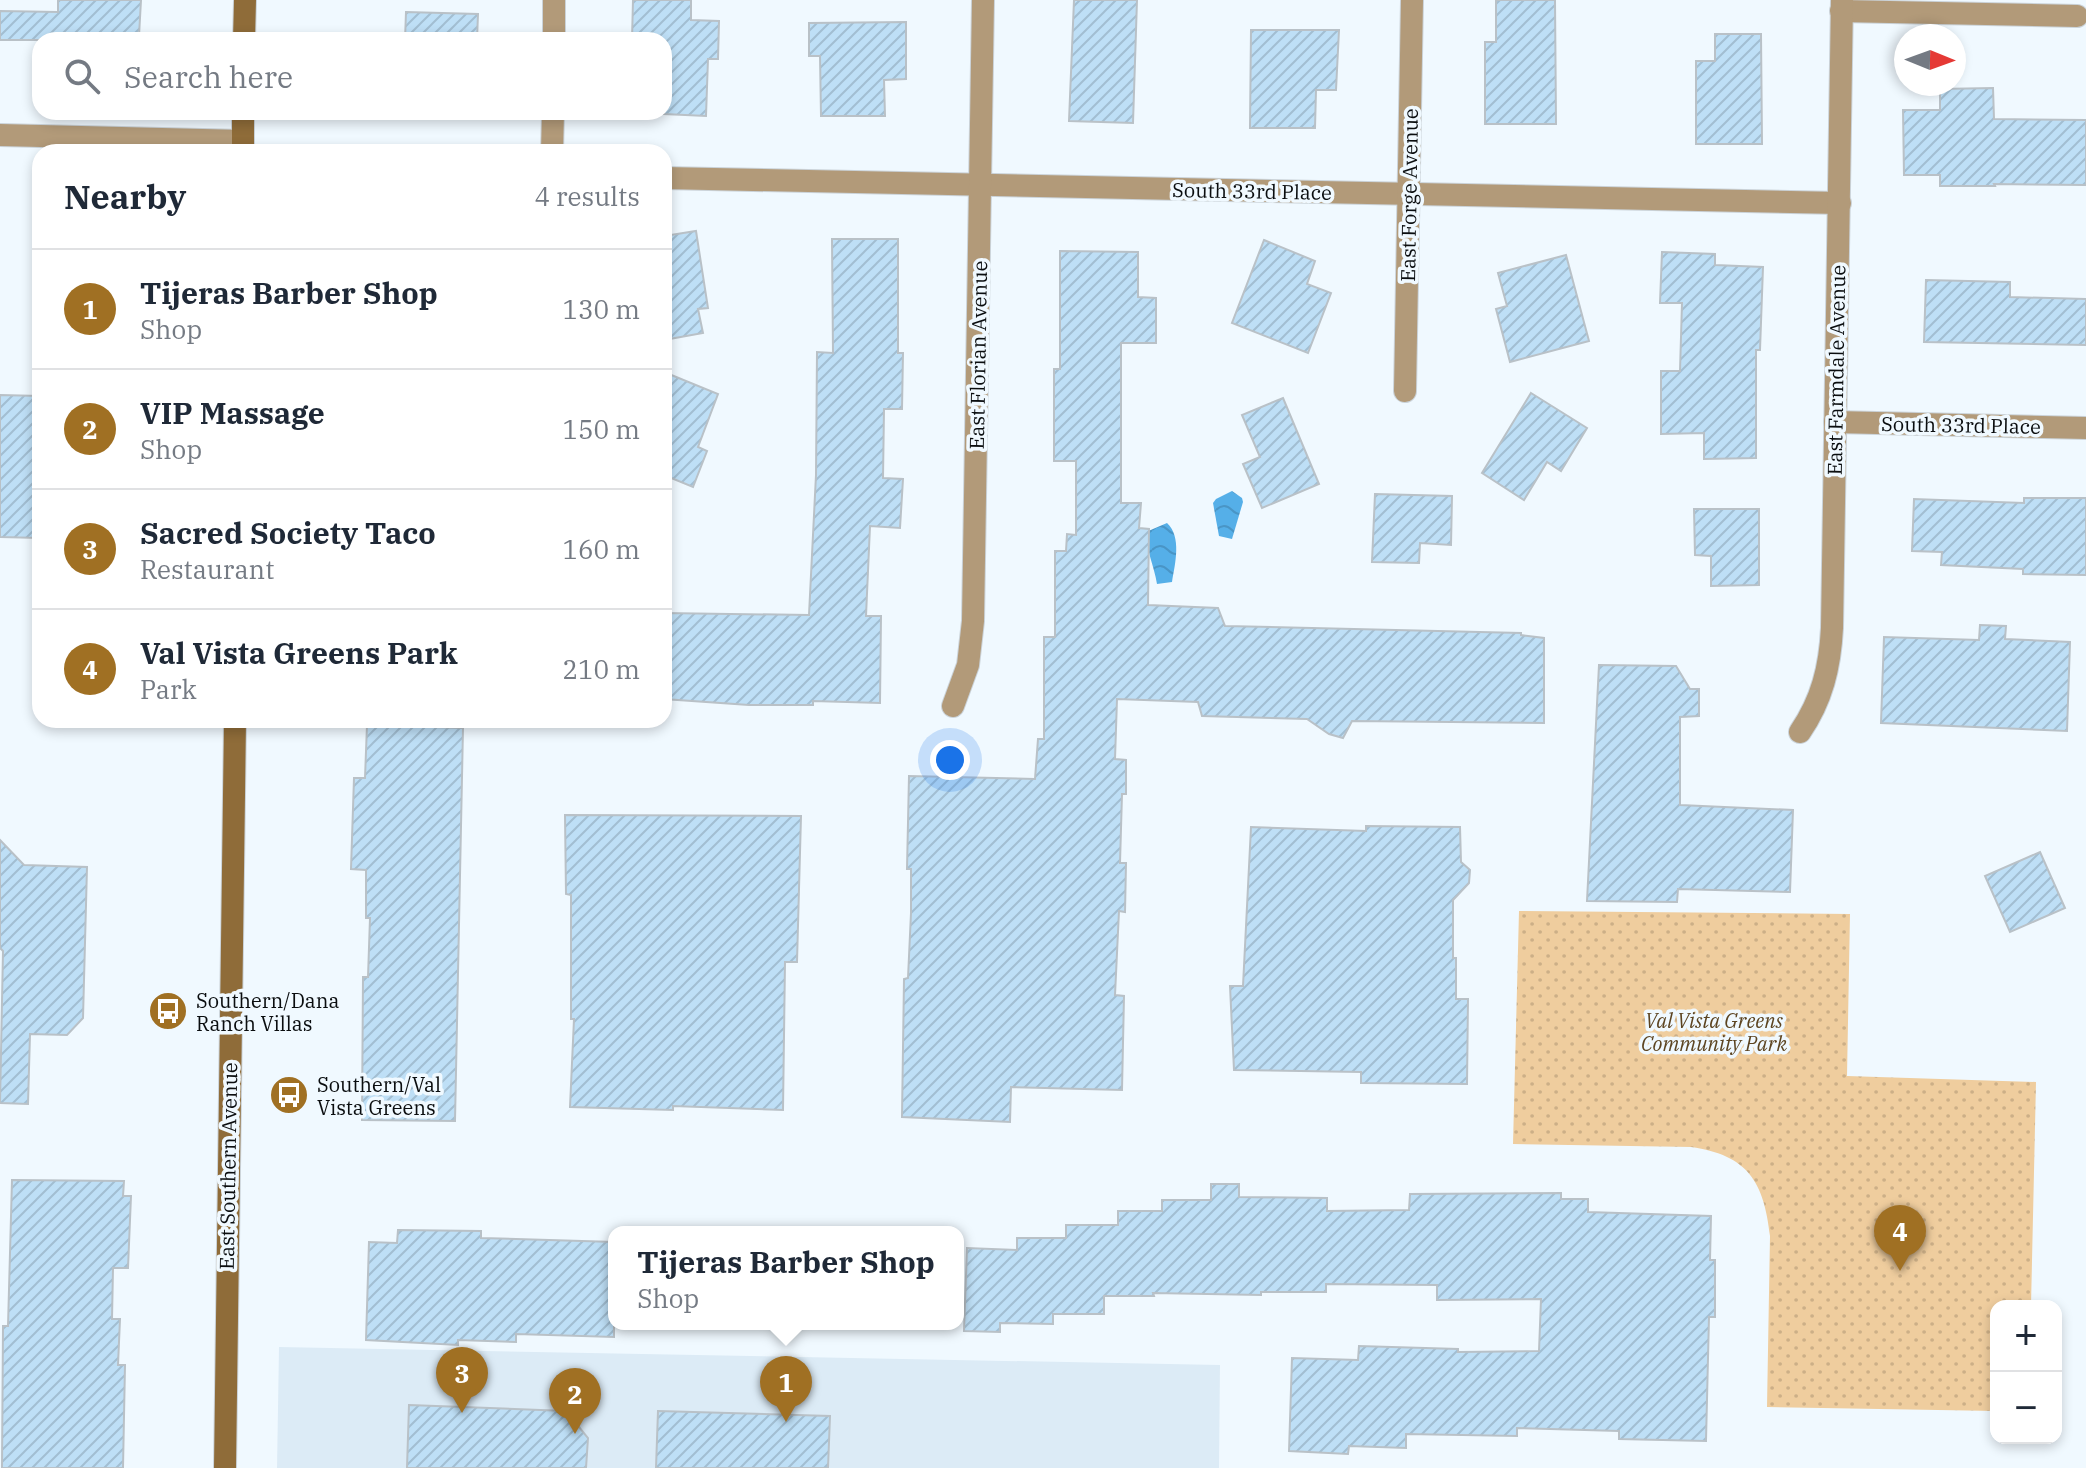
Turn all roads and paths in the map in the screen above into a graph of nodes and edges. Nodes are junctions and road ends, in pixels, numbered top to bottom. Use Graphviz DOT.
graph roads {
  1 [pos="245,0"];
  2 [pos="554,0"];
  3 [pos="983,0"];
  4 [pos="1412,0"];
  5 [pos="1841,5"];
  6 [pos="2077,16"];
  7 [pos="244,32"];
  8 [pos="554,32"];
  9 [pos="243,120"];
  10 [pos="553,120"];
  11 [pos="0,135"];
  12 [pos="199,144"];
  13 [pos="243,144"];
  14 [pos="552,144"];
  15 [pos="672,178"];
  16 [pos="980,186"];
  17 [pos="1409,194"];
  18 [pos="1840,203"];
  19 [pos="1405,391"];
  20 [pos="1835,422"];
  21 [pos="2086,428"];
  22 [pos="953,706"];
  23 [pos="235,728"];
  24 [pos="1800,732"];
  25 [pos="225,1468"];
  1 -- 7 [label="main road"];
  2 -- 8 [label="street"];
  3 -- 16 [label="street, East Florian Avenue"];
  4 -- 17 [label="street, East Forge Avenue"];
  5 -- 6 [label="street"];
  5 -- 18 [label="street, East Farmdale Avenue"];
  9 -- 13 [label="main road"];
  10 -- 14 [label="street"];
  11 -- 12 [label="street"];
  15 -- 16 [label="street, South 33rd Place"];
  16 -- 17 [label="street, South 33rd Place"];
  16 -- 22 [label="street, East Florian Avenue"];
  17 -- 18 [label="street, South 33rd Place"];
  17 -- 19 [label="street, East Forge Avenue"];
  18 -- 20 [label="street, East Farmdale Avenue"];
  20 -- 21 [label="street, South 33rd Place"];
  20 -- 24 [label="street, East Farmdale Avenue"];
  23 -- 25 [label="main road, East Southern Avenue"];
}
